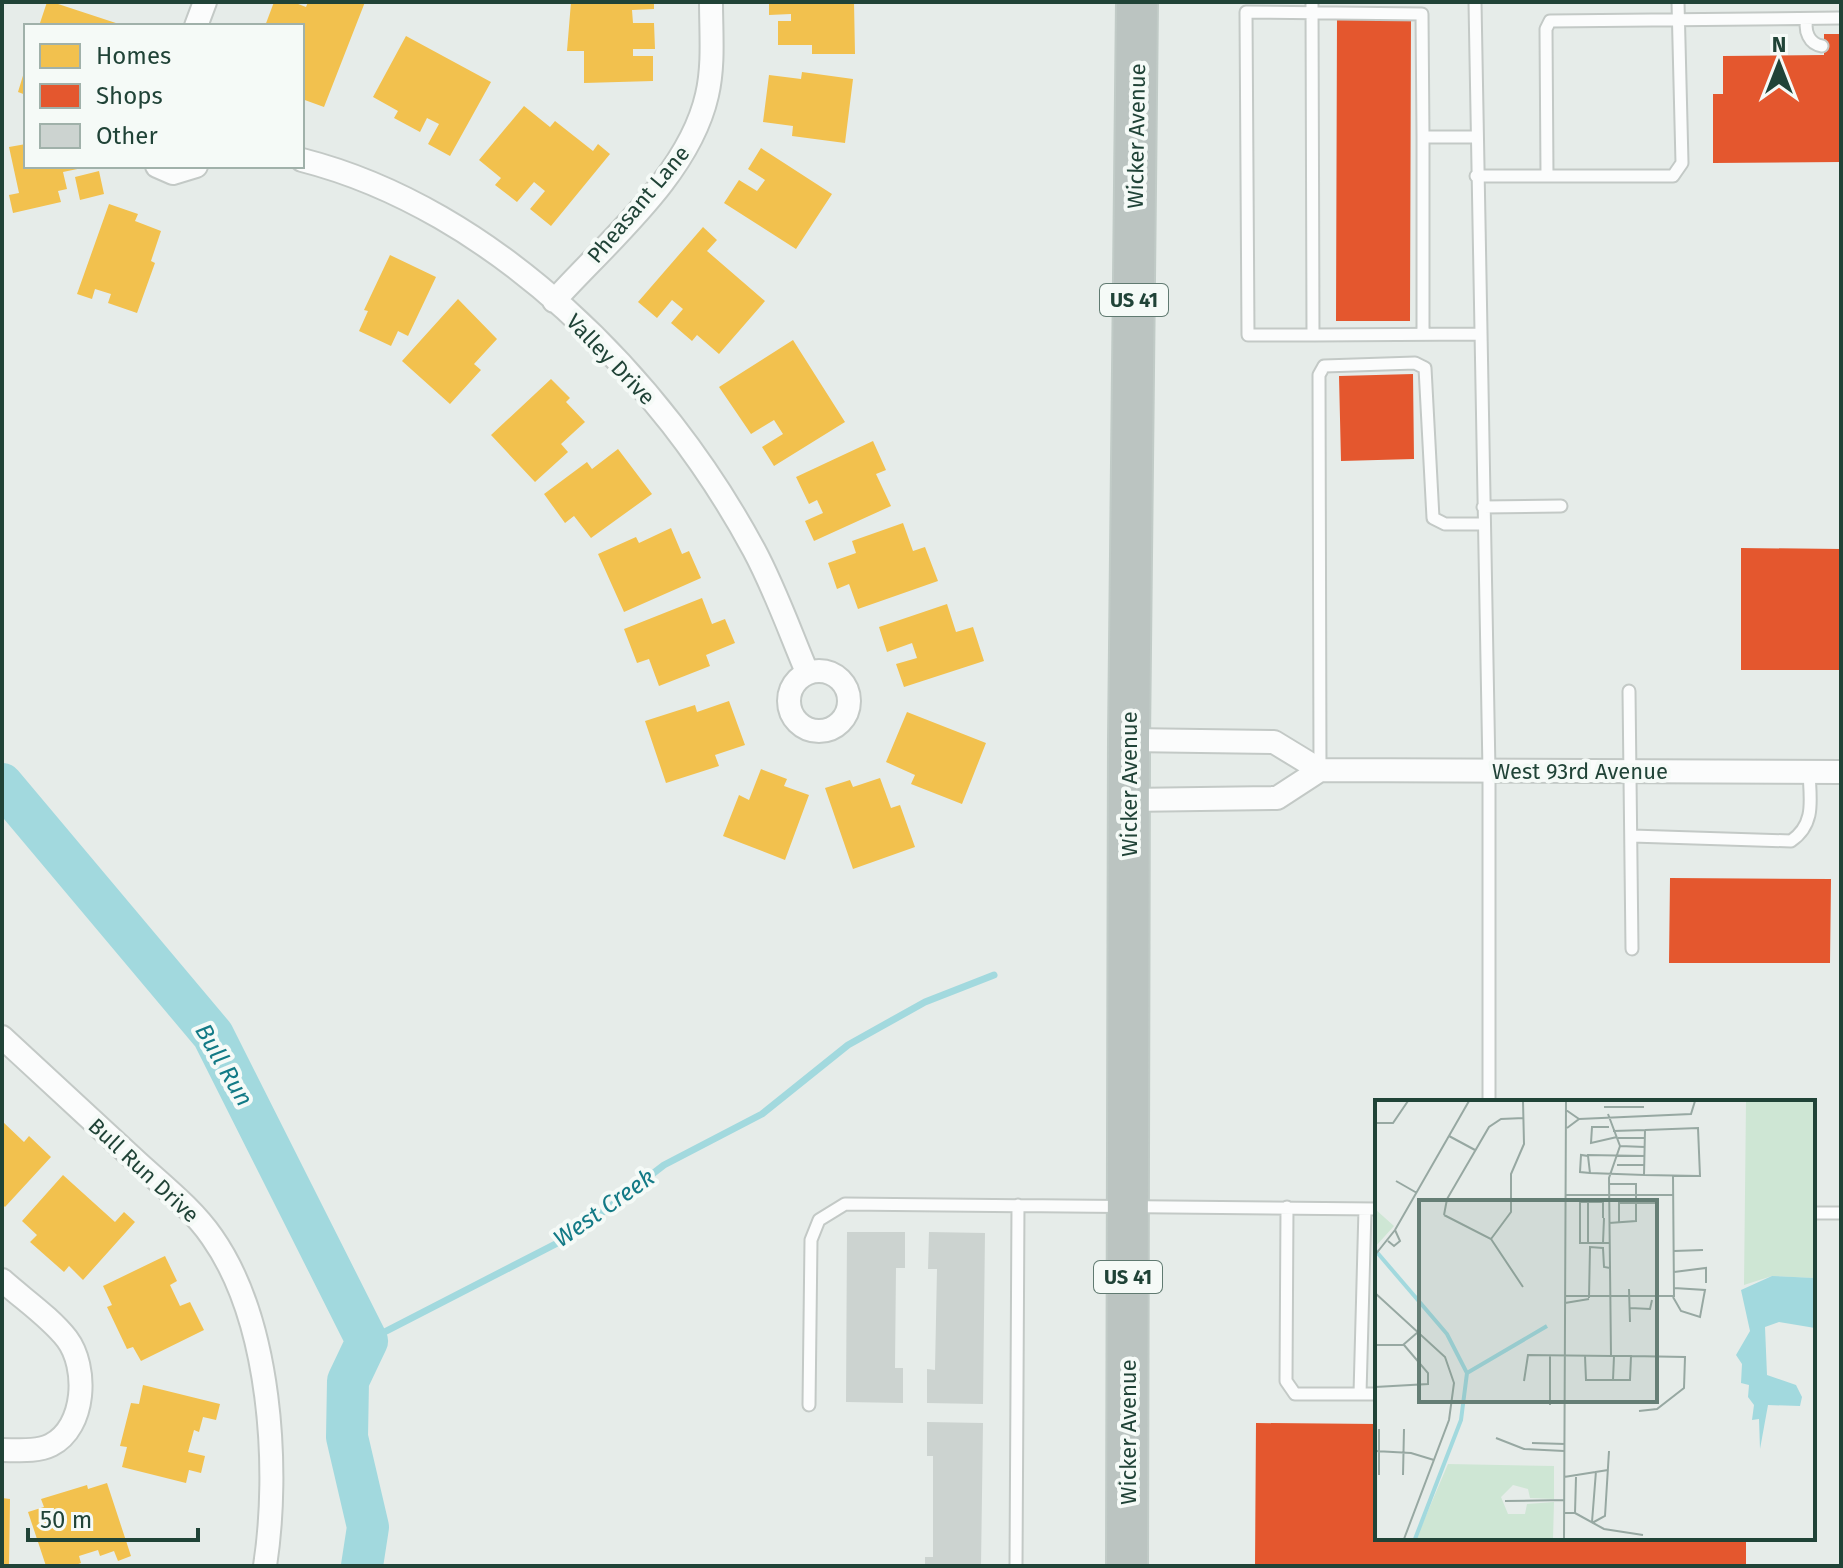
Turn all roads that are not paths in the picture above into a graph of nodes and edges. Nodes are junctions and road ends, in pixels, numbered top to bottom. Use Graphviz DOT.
graph roads {
  1 [pos="205,2"];
  2 [pos="711,2"];
  3 [pos="1137,2"];
  4 [pos="1475,2"];
  5 [pos="1678,2"];
  6 [pos="1312,7"];
  7 [pos="1841,18"];
  8 [pos="1807,19"];
  9 [pos="1677,20"];
  10 [pos="197,24"];
  11 [pos="1822,46"];
  12 [pos="1423,137"];
  13 [pos="1476,137"];
  14 [pos="304,161"];
  15 [pos="162,168"];
  16 [pos="189,168"];
  17 [pos="1476,176"];
  18 [pos="1547,176"];
  19 [pos="554,301"];
  20 [pos="1423,334"];
  21 [pos="1481,334"];
  22 [pos="1313,335"];
  23 [pos="1561,506"];
  24 [pos="1483,507"];
  25 [pos="1483,524"];
  26 [pos="807,672"];
  27 [pos="1629,691"];
  28 [pos="1129,740"];
  29 [pos="1320,770"];
  30 [pos="1489,771"];
  31 [pos="1632,771"];
  32 [pos="1809,772"];
  33 [pos="1841,772"];
  34 [pos="1129,800"];
  35 [pos="1632,836"];
  36 [pos="1632,949"];
  37 [pos="2,1037"];
  38 [pos="1489,1100"];
  39 [pos="1018,1205"];
  40 [pos="1128,1205"];
  41 [pos="1287,1207"];
  42 [pos="1371,1209"];
  43 [pos="1815,1213"];
  44 [pos="1841,1213"];
  45 [pos="2,1280"];
  46 [pos="1360,1394"];
  47 [pos="1375,1394"];
  48 [pos="809,1405"];
  49 [pos="2,1450"];
  50 [pos="265,1566"];
  51 [pos="1016,1566"];
  52 [pos="1127,1566"];
  1 -- 10 [label="street"];
  2 -- 19 [label="street, Pheasant Lane"];
  3 -- 28 [label="highway, Wicker Avenue / US 41"];
  4 -- 13 [label="lane"];
  5 -- 9 [label="lane"];
  6 -- 12 [label="lane"];
  6 -- 22 [label="lane"];
  6 -- 22 [label="lane"];
  7 -- 8 [label="lane"];
  8 -- 9 [label="lane"];
  8 -- 11 [label="lane"];
  9 -- 18 [label="lane"];
  9 -- 18 [label="lane"];
  12 -- 13 [label="lane"];
  12 -- 20 [label="lane"];
  13 -- 17 [label="lane"];
  14 -- 19 [label="street, Valley Drive"];
  15 -- 16 [label="street"];
  17 -- 18 [label="lane"];
  17 -- 21 [label="lane"];
  19 -- 26 [label="street, Valley Drive"];
  20 -- 21 [label="lane"];
  20 -- 22 [label="lane"];
  21 -- 24 [label="lane"];
  23 -- 24 [label="lane"];
  24 -- 25 [label="lane"];
  25 -- 29 [label="lane"];
  25 -- 30 [label="lane"];
  27 -- 31 [label="lane"];
  28 -- 29 [label="street"];
  28 -- 34 [label="highway, Wicker Avenue / US 41"];
  29 -- 30 [label="street, West 93rd Avenue"];
  29 -- 34 [label="street"];
  30 -- 31 [label="street, West 93rd Avenue"];
  30 -- 38 [label="lane"];
  31 -- 32 [label="street, West 93rd Avenue"];
  31 -- 35 [label="lane"];
  32 -- 33 [label="street, West 93rd Avenue"];
  32 -- 35 [label="lane"];
  34 -- 40 [label="highway, Wicker Avenue / US 41"];
  35 -- 36 [label="lane"];
  37 -- 50 [label="street, Bull Run Drive"];
  39 -- 40 [label="lane"];
  39 -- 48 [label="lane"];
  39 -- 51 [label="lane"];
  40 -- 41 [label="lane"];
  40 -- 52 [label="highway, Wicker Avenue / US 41"];
  41 -- 42 [label="lane"];
  41 -- 46 [label="lane"];
  42 -- 46 [label="lane"];
  43 -- 44 [label="lane"];
  45 -- 49 [label="street"];
  46 -- 47 [label="lane"];
}
